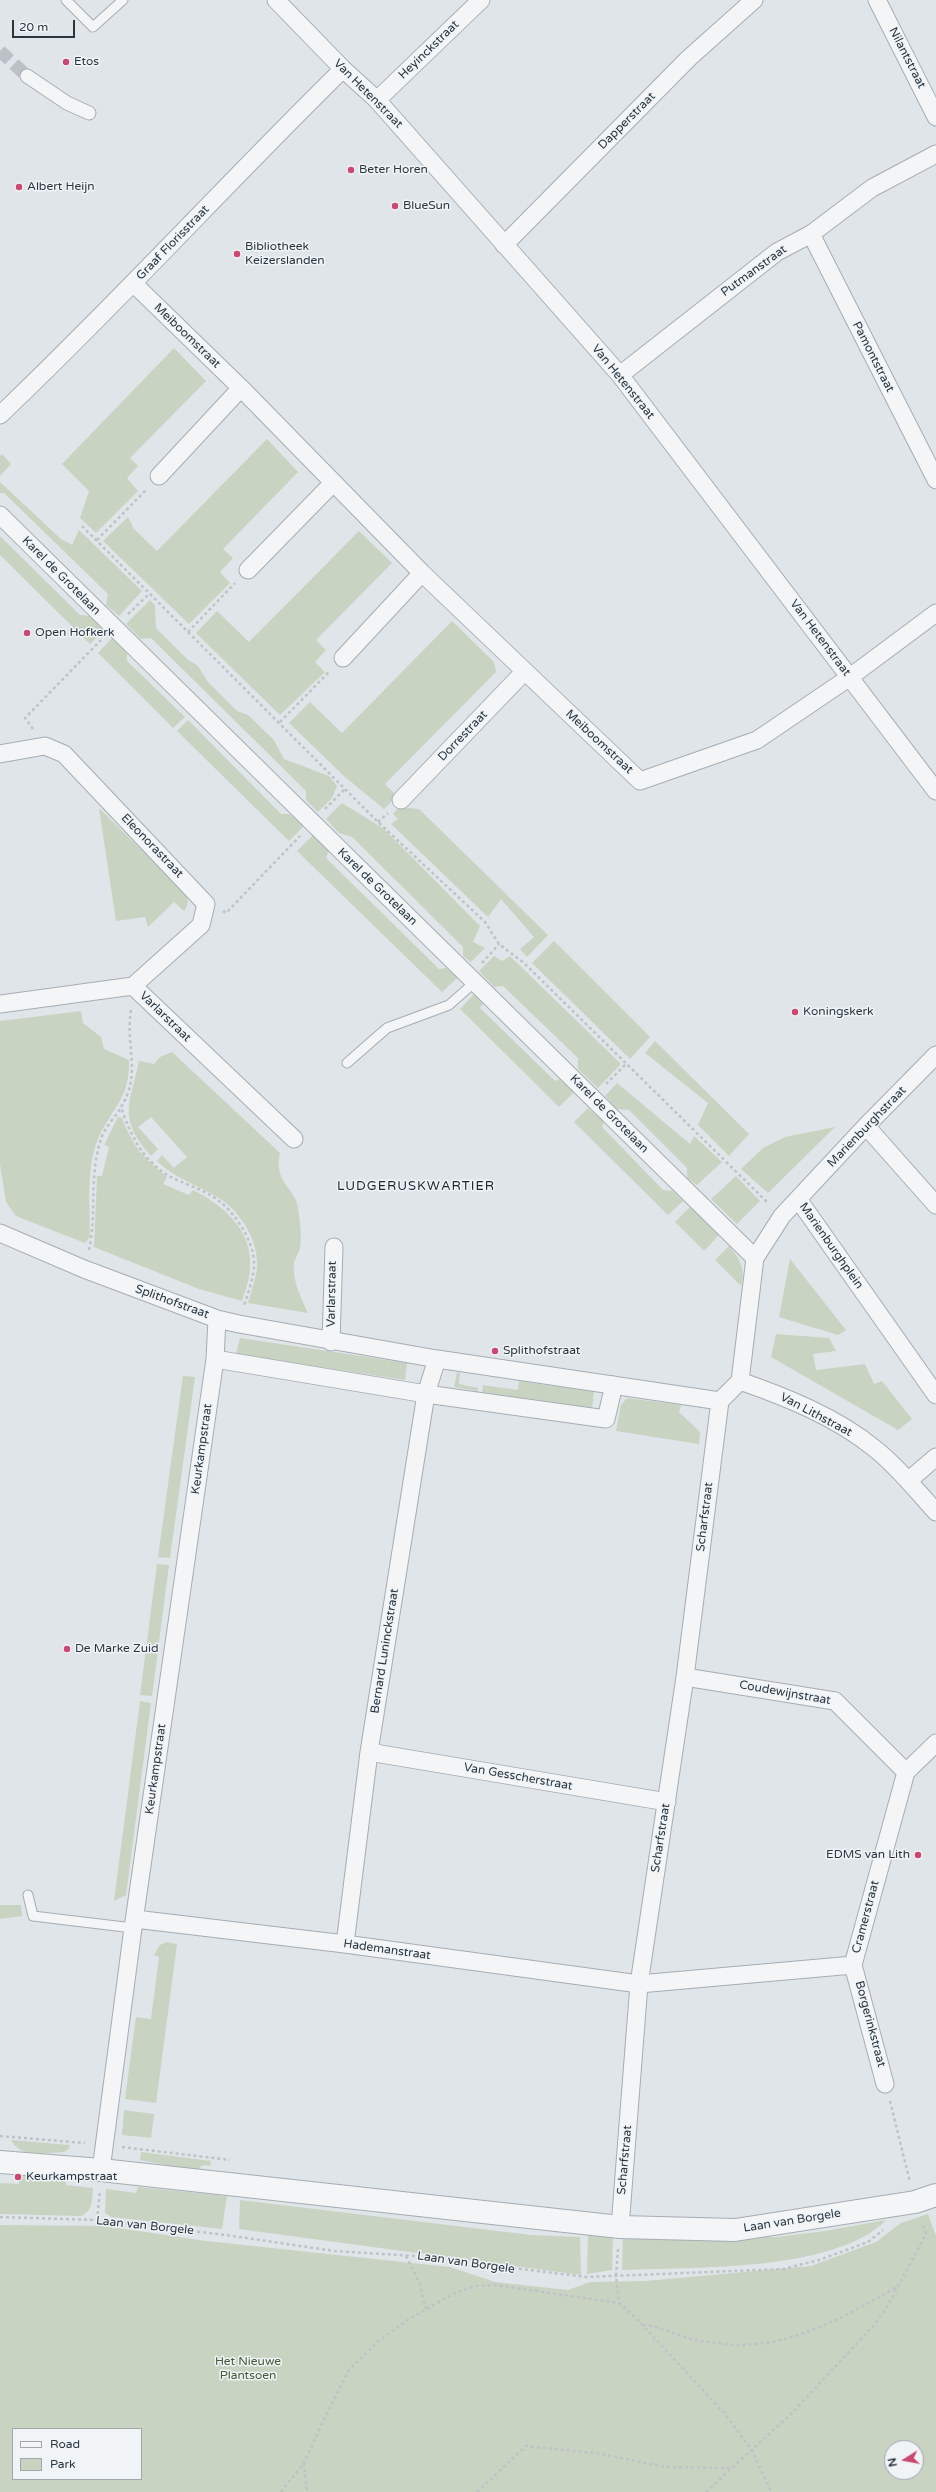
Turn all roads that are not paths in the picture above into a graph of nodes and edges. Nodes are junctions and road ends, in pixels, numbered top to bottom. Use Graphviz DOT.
graph roads {
  1 [pos="123,0"];
  2 [pos="276,0"];
  3 [pos="481,0"];
  4 [pos="754,0"];
  5 [pos="877,0"];
  6 [pos="68,2"];
  7 [pos="343,69"];
  8 [pos="27,76"];
  9 [pos="377,100"];
  10 [pos="89,113"];
  11 [pos="936,117"];
  12 [pos="936,154"];
  13 [pos="811,234"];
  14 [pos="504,245"];
  15 [pos="134,284"];
  16 [pos="620,375"];
  17 [pos="240,388"];
  18 [pos="0,415"];
  19 [pos="159,476"];
  20 [pos="936,480"];
  21 [pos="333,483"];
  22 [pos="0,515"];
  23 [pos="248,570"];
  24 [pos="422,573"];
  25 [pos="936,613"];
  26 [pos="343,658"];
  27 [pos="524,672"];
  28 [pos="850,677"];
  29 [pos="0,754"];
  30 [pos="936,792"];
  31 [pos="401,800"];
  32 [pos="476,982"];
  33 [pos="137,990"];
  34 [pos="0,1004"];
  35 [pos="936,1055"];
  36 [pos="346,1063"];
  37 [pos="866,1126"];
  38 [pos="294,1139"];
  39 [pos="798,1199"];
  40 [pos="936,1205"];
  41 [pos="0,1233"];
  42 [pos="334,1247"];
  43 [pos="756,1258"];
  44 [pos="217,1319"];
  45 [pos="331,1342"];
  46 [pos="215,1359"];
  47 [pos="437,1360"];
  48 [pos="740,1382"];
  49 [pos="614,1385"];
  50 [pos="426,1394"];
  51 [pos="936,1395"];
  52 [pos="720,1401"];
  53 [pos="936,1457"];
  54 [pos="908,1481"];
  55 [pos="936,1512"];
  56 [pos="684,1677"];
  57 [pos="936,1743"];
  58 [pos="369,1752"];
  59 [pos="906,1772"];
  60 [pos="667,1802"];
  61 [pos="28,1894"];
  62 [pos="134,1923"];
  63 [pos="345,1944"];
  64 [pos="853,1965"];
  65 [pos="639,1984"];
  66 [pos="885,2084"];
  67 [pos="0,2162"];
  68 [pos="101,2170"];
  69 [pos="936,2195"];
  70 [pos="620,2227"];
  1 -- 6 [label="lane"];
  2 -- 7 [label="street, Van Hetenstraat"];
  3 -- 9 [label="street, Heyinckstraat"];
  4 -- 14 [label="street, Dapperstraat"];
  5 -- 11 [label="street, Nilantstraat"];
  7 -- 9 [label="street, Van Hetenstraat"];
  7 -- 15 [label="street, Graaf Florisstraat"];
  8 -- 10 [label="street"];
  9 -- 14 [label="street, Van Hetenstraat"];
  12 -- 13 [label="street, Putmanstraat"];
  13 -- 16 [label="street, Putmanstraat"];
  13 -- 20 [label="street, Pamontstraat"];
  14 -- 16 [label="street, Van Hetenstraat"];
  15 -- 17 [label="street, Meiboomstraat"];
  15 -- 18 [label="street, Graaf Florisstraat"];
  16 -- 28 [label="street, Van Hetenstraat"];
  17 -- 19 [label="street"];
  17 -- 21 [label="street, Meiboomstraat"];
  21 -- 23 [label="street"];
  21 -- 24 [label="street, Meiboomstraat"];
  22 -- 32 [label="street, Karel de Grotelaan"];
  24 -- 26 [label="street"];
  24 -- 27 [label="street, Meiboomstraat"];
  25 -- 28 [label="street"];
  27 -- 28 [label="street, Meiboomstraat"];
  27 -- 31 [label="street, Dorrestraat"];
  28 -- 30 [label="street, Van Hetenstraat"];
  29 -- 33 [label="street, Eleonorastraat"];
  32 -- 36 [label="lane"];
  32 -- 43 [label="street, Karel de Grotelaan"];
  33 -- 34 [label="street, Varlarstraat"];
  33 -- 38 [label="street, Varlarstraat"];
  35 -- 37 [label="street, Marienburghstraat"];
  37 -- 39 [label="street, Marienburghstraat"];
  37 -- 40 [label="street"];
  39 -- 43 [label="street, Marienburghplein"];
  39 -- 51 [label="street, Marienburghplein"];
  41 -- 44 [label="street, Splithofstraat"];
  42 -- 45 [label="street, Varlarstraat"];
  43 -- 48 [label="street, Marienburghplein"];
  44 -- 45 [label="street, Splithofstraat"];
  44 -- 46 [label="street, Keurkampstraat"];
  45 -- 47 [label="street, Splithofstraat"];
  46 -- 50 [label="street"];
  46 -- 62 [label="street, Keurkampstraat"];
  47 -- 49 [label="street, Splithofstraat"];
  47 -- 50 [label="street, Bernard Luninckstraat"];
  48 -- 52 [label="street"];
  48 -- 54 [label="street, Van Lithstraat"];
  49 -- 50 [label="street"];
  49 -- 52 [label="street, Splithofstraat"];
  50 -- 58 [label="street, Bernard Luninckstraat"];
  52 -- 56 [label="street, Scharfstraat"];
  53 -- 54 [label="street"];
  54 -- 55 [label="street, Van Lithstraat"];
  56 -- 59 [label="street, Coudewijnstraat"];
  56 -- 60 [label="street, Scharfstraat"];
  57 -- 59 [label="street"];
  58 -- 60 [label="street, Van Gesscherstraat"];
  58 -- 63 [label="street, Bernard Luninckstraat"];
  59 -- 64 [label="street, Cramerstraat"];
  60 -- 65 [label="street, Scharfstraat"];
  61 -- 62 [label="lane"];
  62 -- 63 [label="street, Hademanstraat"];
  62 -- 68 [label="street, Keurkampstraat"];
  63 -- 65 [label="street, Hademanstraat"];
  64 -- 65 [label="street, Cramerstraat"];
  64 -- 66 [label="street, Borgerinkstraat"];
  65 -- 70 [label="street, Scharfstraat"];
  67 -- 68 [label="street, Laan van Borgele"];
  68 -- 70 [label="street, Laan van Borgele"];
  69 -- 70 [label="street, Laan van Borgele"];
}
